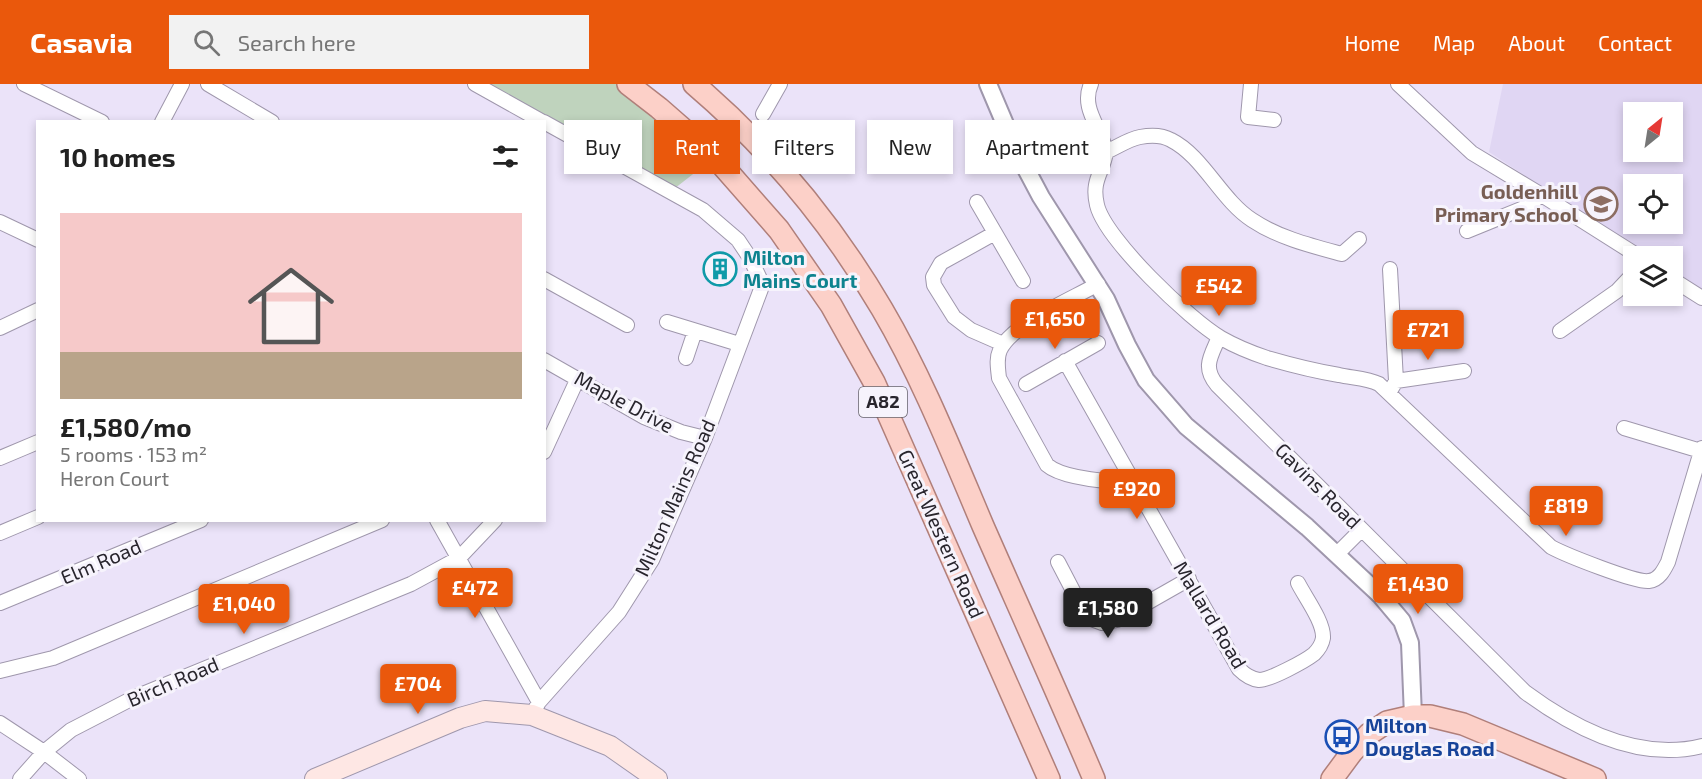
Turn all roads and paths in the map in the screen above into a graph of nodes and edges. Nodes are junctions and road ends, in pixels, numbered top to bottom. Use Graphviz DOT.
graph roads {
  1 [pos="24,84"];
  2 [pos="182,84"];
  3 [pos="208,84"];
  4 [pos="475,84"];
  5 [pos="628,84"];
  6 [pos="694,84"];
  7 [pos="780,84"];
  8 [pos="988,84"];
  9 [pos="1091,84"];
  10 [pos="1251,84"];
  11 [pos="1398,84"];
  12 [pos="763,114"];
  13 [pos="98,120"];
  14 [pos="163,120"];
  15 [pos="269,120"];
  16 [pos="534,120"];
  17 [pos="1093,120"];
  18 [pos="1274,120"];
  19 [pos="546,127"];
  20 [pos="1110,150"];
  21 [pos="1098,174"];
  22 [pos="1540,194"];
  23 [pos="977,202"];
  24 [pos="0,222"];
  25 [pos="1467,231"];
  26 [pos="995,233"];
  27 [pos="36,239"];
  28 [pos="1359,239"];
  29 [pos="1623,247"];
  30 [pos="1390,270"];
  31 [pos="546,280"];
  32 [pos="1023,281"];
  33 [pos="1098,284"];
  34 [pos="1623,285"];
  35 [pos="1683,286"];
  36 [pos="1702,298"];
  37 [pos="36,311"];
  38 [pos="667,322"];
  39 [pos="627,325"];
  40 [pos="0,328"];
  41 [pos="695,331"];
  42 [pos="1560,331"];
  43 [pos="1219,337"];
  44 [pos="1098,343"];
  45 [pos="739,344"];
  46 [pos="1003,344"];
  47 [pos="686,357"];
  48 [pos="546,361"];
  49 [pos="1065,361"];
  50 [pos="1464,371"];
  51 [pos="578,378"];
  52 [pos="1026,384"];
  53 [pos="1395,392"];
  54 [pos="1624,428"];
  55 [pos="705,438"];
  56 [pos="36,443"];
  57 [pos="546,448"];
  58 [pos="1701,450"];
  59 [pos="0,458"];
  60 [pos="1134,483"];
  61 [pos="36,518"];
  62 [pos="196,522"];
  63 [pos="377,522"];
  64 [pos="438,522"];
  65 [pos="493,522"];
  66 [pos="1361,530"];
  67 [pos="0,533"];
  68 [pos="1336,555"];
  69 [pos="459,558"];
  70 [pos="1058,562"];
  71 [pos="1189,579"];
  72 [pos="1298,583"];
  73 [pos="0,603"];
  74 [pos="0,671"];
  75 [pos="536,708"];
  76 [pos="1413,716"];
  77 [pos="0,723"];
  78 [pos="1702,746"];
  79 [pos="44,752"];
  80 [pos="20,779"];
  81 [pos="79,779"];
  82 [pos="315,779"];
  83 [pos="657,779"];
  84 [pos="1049,779"];
  85 [pos="1094,779"];
  86 [pos="1332,779"];
  87 [pos="1595,779"];
  1 -- 13 [label="street"];
  2 -- 14 [label="street"];
  3 -- 15 [label="street"];
  4 -- 16 [label="street"];
  5 -- 84 [label="main road, Great Western Road / A82"];
  6 -- 85 [label="main road, A82"];
  7 -- 12 [label="street"];
  8 -- 33 [label="street"];
  9 -- 17 [label="street"];
  10 -- 18 [label="street"];
  11 -- 22 [label="street"];
  19 -- 45 [label="street, Milton Mains Road"];
  20 -- 28 [label="street"];
  21 -- 43 [label="street"];
  22 -- 25 [label="street"];
  22 -- 29 [label="street"];
  23 -- 26 [label="street"];
  24 -- 27 [label="street"];
  26 -- 32 [label="street"];
  26 -- 46 [label="street"];
  30 -- 53 [label="street"];
  31 -- 39 [label="street"];
  33 -- 46 [label="street"];
  33 -- 68 [label="street"];
  34 -- 42 [label="street"];
  35 -- 36 [label="street"];
  37 -- 40 [label="street"];
  38 -- 41 [label="street"];
  41 -- 45 [label="street"];
  41 -- 47 [label="street"];
  43 -- 53 [label="street"];
  43 -- 66 [label="street, Gavins Road"];
  44 -- 49 [label="street"];
  45 -- 55 [label="street, Milton Mains Road"];
  46 -- 60 [label="street"];
  48 -- 51 [label="street, Maple Drive"];
  49 -- 52 [label="street"];
  49 -- 60 [label="street, Mallard Road"];
  50 -- 53 [label="street"];
  51 -- 55 [label="street, Maple Drive"];
  51 -- 57 [label="street"];
  53 -- 58 [label="street"];
  54 -- 58 [label="street"];
  55 -- 75 [label="street, Milton Mains Road"];
  56 -- 59 [label="street"];
  60 -- 71 [label="street, Mallard Road"];
  61 -- 67 [label="street"];
  62 -- 73 [label="street, Elm Road"];
  63 -- 74 [label="street"];
  64 -- 69 [label="street"];
  65 -- 69 [label="street, Birch Road"];
  66 -- 68 [label="street"];
  66 -- 78 [label="street, Gavins Road"];
  68 -- 76 [label="street"];
  69 -- 75 [label="street"];
  69 -- 79 [label="street, Birch Road"];
  70 -- 71 [label="street"];
  71 -- 72 [label="street, Mallard Road"];
  75 -- 82 [label="main road"];
  75 -- 83 [label="main road"];
  76 -- 86 [label="main road"];
  76 -- 87 [label="main road"];
  77 -- 79 [label="street"];
  79 -- 80 [label="street, Birch Road"];
  79 -- 81 [label="street"];
}
